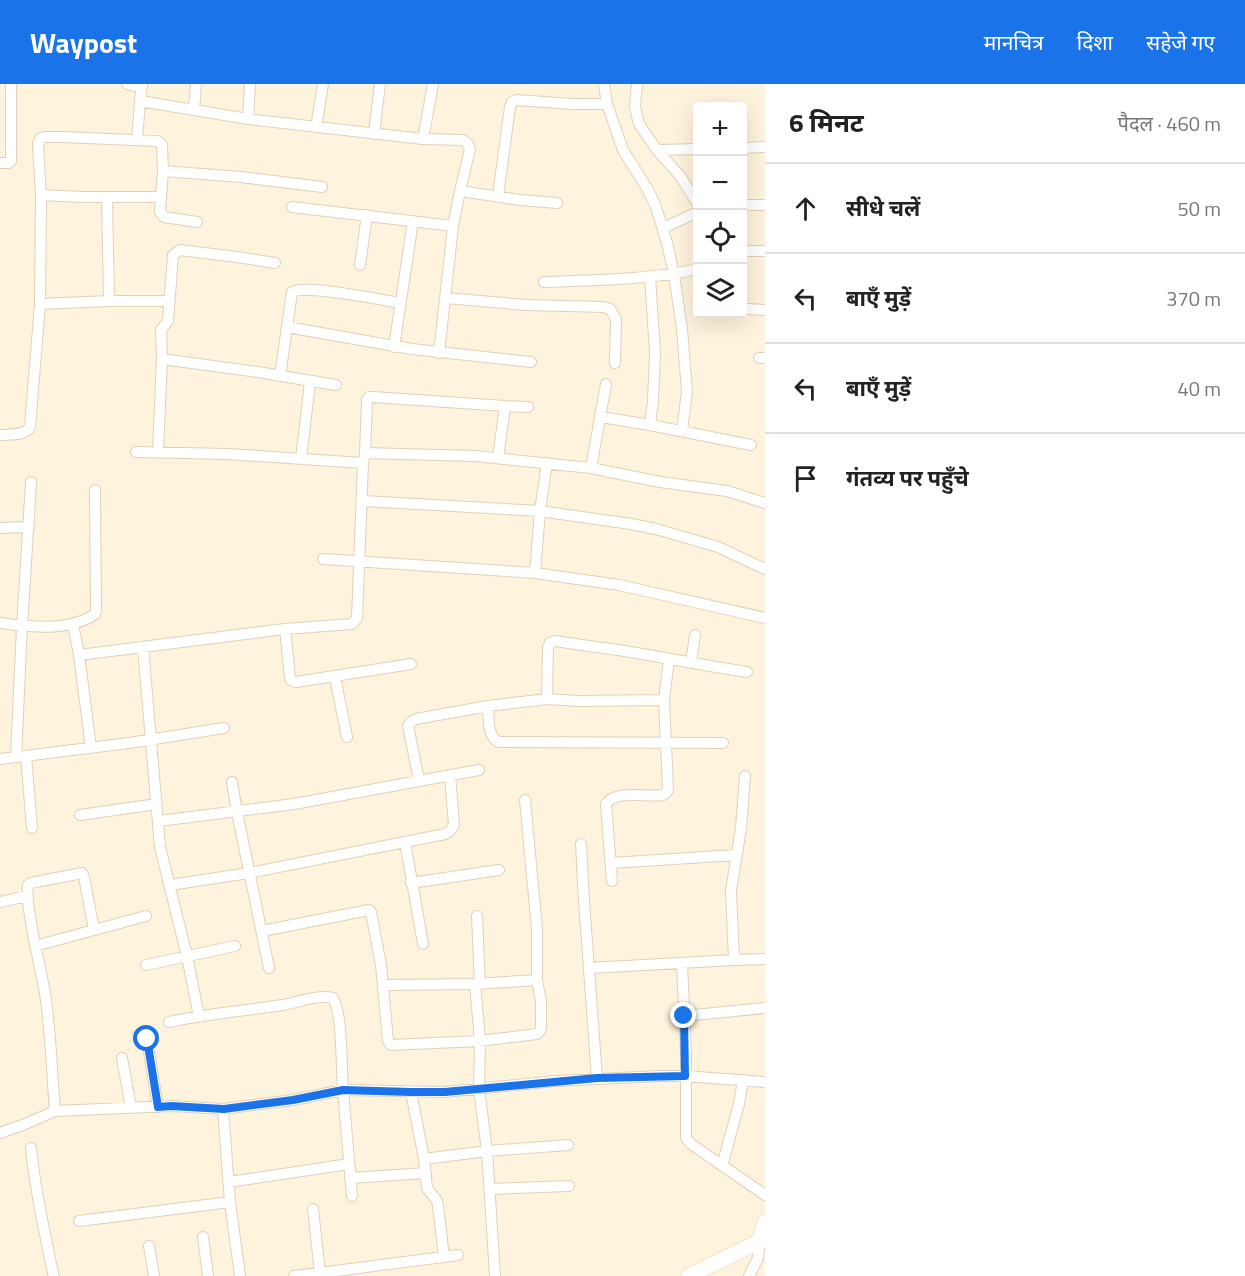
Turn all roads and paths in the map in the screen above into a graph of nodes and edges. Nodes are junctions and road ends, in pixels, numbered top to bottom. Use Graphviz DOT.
graph roads {
  1 [pos="10,84"];
  2 [pos="127,84"];
  3 [pos="196,84"];
  4 [pos="250,84"];
  5 [pos="323,84"];
  6 [pos="380,84"];
  7 [pos="433,84"];
  8 [pos="604,84"];
  9 [pos="637,84"];
  10 [pos="142,86"];
  11 [pos="140,101"];
  12 [pos="607,104"];
  13 [pos="195,110"];
  14 [pos="248,118"];
  15 [pos="316,127"];
  16 [pos="374,134"];
  17 [pos="423,139"];
  18 [pos="137,140"];
  19 [pos="747,147"];
  20 [pos="765,147"];
  21 [pos="693,149"];
  22 [pos="657,150"];
  23 [pos="0,163"];
  24 [pos="163,171"];
  25 [pos="322,187"];
  26 [pos="460,191"];
  27 [pos="40,195"];
  28 [pos="498,196"];
  29 [pos="160,197"];
  30 [pos="693,197"];
  31 [pos="106,198"];
  32 [pos="557,203"];
  33 [pos="747,205"];
  34 [pos="765,205"];
  35 [pos="292,207"];
  36 [pos="693,214"];
  37 [pos="367,215"];
  38 [pos="413,221"];
  39 [pos="197,222"];
  40 [pos="453,226"];
  41 [pos="663,228"];
  42 [pos="747,250"];
  43 [pos="765,251"];
  44 [pos="275,263"];
  45 [pos="360,265"];
  46 [pos="693,270"];
  47 [pos="674,274"];
  48 [pos="650,277"];
  49 [pos="544,282"];
  50 [pos="446,298"];
  51 [pos="109,301"];
  52 [pos="169,301"];
  53 [pos="401,303"];
  54 [pos="40,304"];
  55 [pos="747,309"];
  56 [pos="765,310"];
  57 [pos="287,327"];
  58 [pos="394,347"];
  59 [pos="439,353"];
  60 [pos="162,359"];
  61 [pos="531,362"];
  62 [pos="615,363"];
  63 [pos="280,376"];
  64 [pos="310,382"];
  65 [pos="606,384"];
  66 [pos="336,385"];
  67 [pos="505,406"];
  68 [pos="528,407"];
  69 [pos="601,417"];
  70 [pos="650,425"];
  71 [pos="682,431"];
  72 [pos="0,435"];
  73 [pos="751,445"];
  74 [pos="136,452"];
  75 [pos="158,452"];
  76 [pos="364,458"];
  77 [pos="498,458"];
  78 [pos="301,459"];
  79 [pos="547,463"];
  80 [pos="591,468"];
  81 [pos="31,482"];
  82 [pos="96,490"];
  83 [pos="363,501"];
  84 [pos="765,503"];
  85 [pos="540,511"];
  86 [pos="0,528"];
  87 [pos="29,528"];
  88 [pos="323,559"];
  89 [pos="360,562"];
  90 [pos="765,568"];
  91 [pos="535,573"];
  92 [pos="765,618"];
  93 [pos="0,623"];
  94 [pos="73,624"];
  95 [pos="22,626"];
  96 [pos="285,629"];
  97 [pos="695,635"];
  98 [pos="143,647"];
  99 [pos="79,655"];
  100 [pos="669,659"];
  101 [pos="691,663"];
  102 [pos="411,664"];
  103 [pos="747,672"];
  104 [pos="335,677"];
  105 [pos="547,699"];
  106 [pos="664,700"];
  107 [pos="488,706"];
  108 [pos="224,728"];
  109 [pos="347,737"];
  110 [pos="150,740"];
  111 [pos="667,743"];
  112 [pos="723,743"];
  113 [pos="91,748"];
  114 [pos="21,757"];
  115 [pos="0,759"];
  116 [pos="479,770"];
  117 [pos="450,775"];
  118 [pos="745,776"];
  119 [pos="419,780"];
  120 [pos="232,782"];
  121 [pos="525,800"];
  122 [pos="157,804"];
  123 [pos="237,812"];
  124 [pos="80,815"];
  125 [pos="159,821"];
  126 [pos="32,828"];
  127 [pos="405,842"];
  128 [pos="581,844"];
  129 [pos="736,855"];
  130 [pos="611,863"];
  131 [pos="499,870"];
  132 [pos="249,873"];
  133 [pos="612,881"];
  134 [pos="411,884"];
  135 [pos="170,885"];
  136 [pos="27,896"];
  137 [pos="0,902"];
  138 [pos="146,916"];
  139 [pos="477,916"];
  140 [pos="94,930"];
  141 [pos="261,931"];
  142 [pos="423,944"];
  143 [pos="35,946"];
  144 [pos="235,946"];
  145 [pos="187,956"];
  146 [pos="765,959"];
  147 [pos="734,960"];
  148 [pos="682,963"];
  149 [pos="146,965"];
  150 [pos="269,968"];
  151 [pos="590,968"];
  152 [pos="537,980"];
  153 [pos="477,984"];
  154 [pos="383,985"];
  155 [pos="765,1008"];
  156 [pos="684,1016"];
  157 [pos="199,1017"];
  158 [pos="169,1022"];
  159 [pos="147,1039"];
  160 [pos="480,1041"];
  161 [pos="122,1058"];
  162 [pos="685,1076"];
  163 [pos="597,1078"];
  164 [pos="742,1080"];
  165 [pos="765,1082"];
  166 [pos="479,1089"];
  167 [pos="343,1090"];
  168 [pos="411,1092"];
  169 [pos="158,1107"];
  170 [pos="130,1108"];
  171 [pos="224,1109"];
  172 [pos="55,1111"];
  173 [pos="0,1133"];
  174 [pos="568,1145"];
  175 [pos="31,1148"];
  176 [pos="488,1151"];
  177 [pos="424,1159"];
  178 [pos="349,1164"];
  179 [pos="722,1166"];
  180 [pos="426,1173"];
  181 [pos="350,1178"];
  182 [pos="229,1182"];
  183 [pos="568,1186"];
  184 [pos="490,1189"];
  185 [pos="765,1195"];
  186 [pos="352,1196"];
  187 [pos="230,1202"];
  188 [pos="313,1209"];
  189 [pos="79,1221"];
  190 [pos="202,1237"];
  191 [pos="762,1237"];
  192 [pos="149,1246"];
  193 [pos="458,1255"];
  194 [pos="444,1257"];
  195 [pos="320,1275"];
  196 [pos="54,1276"];
  197 [pos="154,1276"];
  198 [pos="208,1276"];
  199 [pos="240,1276"];
  200 [pos="294,1276"];
  201 [pos="495,1276"];
  202 [pos="689,1276"];
  203 [pos="749,1276"];
  1 -- 23 [label="street"];
  2 -- 10 [label="street"];
  3 -- 13 [label="street"];
  4 -- 14 [label="street"];
  5 -- 15 [label="street"];
  6 -- 16 [label="street"];
  7 -- 17 [label="street"];
  8 -- 12 [label="street"];
  9 -- 22 [label="street"];
  10 -- 11 [label="street"];
  11 -- 13 [label="street"];
  11 -- 18 [label="street"];
  12 -- 28 [label="street"];
  12 -- 41 [label="street"];
  13 -- 14 [label="street"];
  14 -- 15 [label="street"];
  15 -- 16 [label="street"];
  16 -- 17 [label="street"];
  17 -- 26 [label="street"];
  18 -- 24 [label="street"];
  18 -- 27 [label="street"];
  19 -- 20 [label="street"];
  21 -- 22 [label="street"];
  22 -- 30 [label="street"];
  24 -- 25 [label="street"];
  24 -- 29 [label="street"];
  26 -- 28 [label="street"];
  26 -- 40 [label="street"];
  27 -- 31 [label="street"];
  27 -- 54 [label="street"];
  28 -- 32 [label="street"];
  29 -- 31 [label="street"];
  29 -- 39 [label="street"];
  31 -- 51 [label="street"];
  33 -- 34 [label="street"];
  35 -- 37 [label="street"];
  36 -- 41 [label="street"];
  37 -- 38 [label="street"];
  37 -- 45 [label="street"];
  38 -- 40 [label="street"];
  38 -- 53 [label="street"];
  40 -- 50 [label="street"];
  41 -- 47 [label="street"];
  42 -- 43 [label="street"];
  44 -- 52 [label="street"];
  46 -- 47 [label="street"];
  47 -- 48 [label="street"];
  47 -- 71 [label="street"];
  48 -- 49 [label="street"];
  48 -- 70 [label="street"];
  50 -- 59 [label="street"];
  50 -- 62 [label="street"];
  51 -- 52 [label="street"];
  51 -- 54 [label="street"];
  52 -- 60 [label="street"];
  53 -- 57 [label="street"];
  53 -- 58 [label="street"];
  54 -- 72 [label="street"];
  55 -- 56 [label="street"];
  57 -- 58 [label="street"];
  57 -- 63 [label="street"];
  58 -- 59 [label="street"];
  59 -- 61 [label="street"];
  60 -- 63 [label="street"];
  60 -- 75 [label="street"];
  63 -- 64 [label="street"];
  64 -- 66 [label="street"];
  64 -- 78 [label="street"];
  65 -- 69 [label="street"];
  67 -- 68 [label="street"];
  67 -- 76 [label="street"];
  67 -- 77 [label="street"];
  69 -- 70 [label="street"];
  69 -- 80 [label="street"];
  70 -- 71 [label="street"];
  71 -- 73 [label="street"];
  74 -- 75 [label="street"];
  75 -- 78 [label="street"];
  76 -- 77 [label="street"];
  76 -- 78 [label="street"];
  76 -- 83 [label="street"];
  77 -- 79 [label="street"];
  79 -- 80 [label="street"];
  79 -- 85 [label="street"];
  80 -- 84 [label="street"];
  81 -- 87 [label="street"];
  82 -- 94 [label="street"];
  83 -- 85 [label="street"];
  83 -- 89 [label="street"];
  85 -- 90 [label="street"];
  85 -- 91 [label="street"];
  86 -- 87 [label="street"];
  87 -- 95 [label="street"];
  88 -- 89 [label="street"];
  89 -- 91 [label="street"];
  89 -- 96 [label="street"];
  91 -- 92 [label="street"];
  93 -- 95 [label="street"];
  94 -- 95 [label="street"];
  94 -- 99 [label="street"];
  95 -- 114 [label="street"];
  96 -- 98 [label="street"];
  96 -- 104 [label="street"];
  97 -- 101 [label="street"];
  98 -- 99 [label="street"];
  98 -- 110 [label="street"];
  99 -- 113 [label="street"];
  100 -- 101 [label="street"];
  100 -- 105 [label="street"];
  100 -- 106 [label="street"];
  101 -- 103 [label="street"];
  102 -- 104 [label="street"];
  104 -- 109 [label="street"];
  105 -- 106 [label="street"];
  105 -- 107 [label="street"];
  106 -- 111 [label="street"];
  107 -- 111 [label="street"];
  107 -- 119 [label="street"];
  108 -- 110 [label="street"];
  110 -- 113 [label="street"];
  110 -- 122 [label="street"];
  111 -- 112 [label="street"];
  111 -- 130 [label="street"];
  113 -- 114 [label="street"];
  114 -- 115 [label="street"];
  114 -- 126 [label="street"];
  116 -- 117 [label="street"];
  117 -- 119 [label="street"];
  117 -- 127 [label="street"];
  118 -- 129 [label="street"];
  119 -- 123 [label="street"];
  120 -- 123 [label="street"];
  121 -- 152 [label="street"];
  122 -- 124 [label="street"];
  122 -- 125 [label="street"];
  123 -- 125 [label="street"];
  123 -- 132 [label="street"];
  125 -- 135 [label="street"];
  127 -- 132 [label="street"];
  127 -- 134 [label="street"];
  128 -- 151 [label="street"];
  129 -- 130 [label="street"];
  129 -- 147 [label="street"];
  130 -- 133 [label="street"];
  131 -- 134 [label="street"];
  132 -- 135 [label="street"];
  132 -- 141 [label="street"];
  134 -- 142 [label="street"];
  135 -- 145 [label="street"];
  136 -- 137 [label="street"];
  136 -- 140 [label="street"];
  136 -- 143 [label="street"];
  138 -- 140 [label="street"];
  139 -- 153 [label="street"];
  140 -- 143 [label="street"];
  141 -- 150 [label="street"];
  141 -- 154 [label="street"];
  143 -- 172 [label="street"];
  144 -- 145 [label="street"];
  145 -- 149 [label="street"];
  145 -- 157 [label="street"];
  146 -- 147 [label="street"];
  147 -- 148 [label="street"];
  148 -- 151 [label="street"];
  148 -- 156 [label="street"];
  151 -- 163 [label="street"];
  152 -- 153 [label="street"];
  152 -- 160 [label="street"];
  153 -- 154 [label="street"];
  153 -- 160 [label="street"];
  154 -- 160 [label="street"];
  155 -- 156 [label="street"];
  156 -- 162 [label="street"];
  157 -- 158 [label="street"];
  157 -- 167 [label="street"];
  159 -- 169 [label="street"];
  160 -- 166 [label="street"];
  161 -- 170 [label="street"];
  162 -- 163 [label="street"];
  162 -- 164 [label="street"];
  162 -- 179 [label="street"];
  163 -- 166 [label="street"];
  164 -- 165 [label="street"];
  164 -- 179 [label="street"];
  166 -- 168 [label="street"];
  166 -- 176 [label="street"];
  167 -- 168 [label="street"];
  167 -- 171 [label="street"];
  167 -- 178 [label="street"];
  168 -- 177 [label="street"];
  169 -- 170 [label="street"];
  169 -- 171 [label="street"];
  170 -- 172 [label="street"];
  171 -- 182 [label="street"];
  172 -- 173 [label="street"];
  174 -- 176 [label="street"];
  175 -- 196 [label="street"];
  176 -- 177 [label="street"];
  176 -- 184 [label="street"];
  177 -- 180 [label="street"];
  178 -- 181 [label="street"];
  178 -- 182 [label="street"];
  179 -- 185 [label="street"];
  180 -- 181 [label="street"];
  180 -- 194 [label="street"];
  181 -- 186 [label="street"];
  182 -- 187 [label="street"];
  183 -- 184 [label="street"];
  184 -- 201 [label="street"];
  187 -- 189 [label="street"];
  187 -- 199 [label="street"];
  188 -- 195 [label="street"];
  190 -- 198 [label="street"];
  191 -- 202 [label="street"];
  191 -- 203 [label="street"];
  192 -- 197 [label="street"];
  193 -- 194 [label="street"];
  194 -- 195 [label="street"];
  195 -- 200 [label="street"];
}
